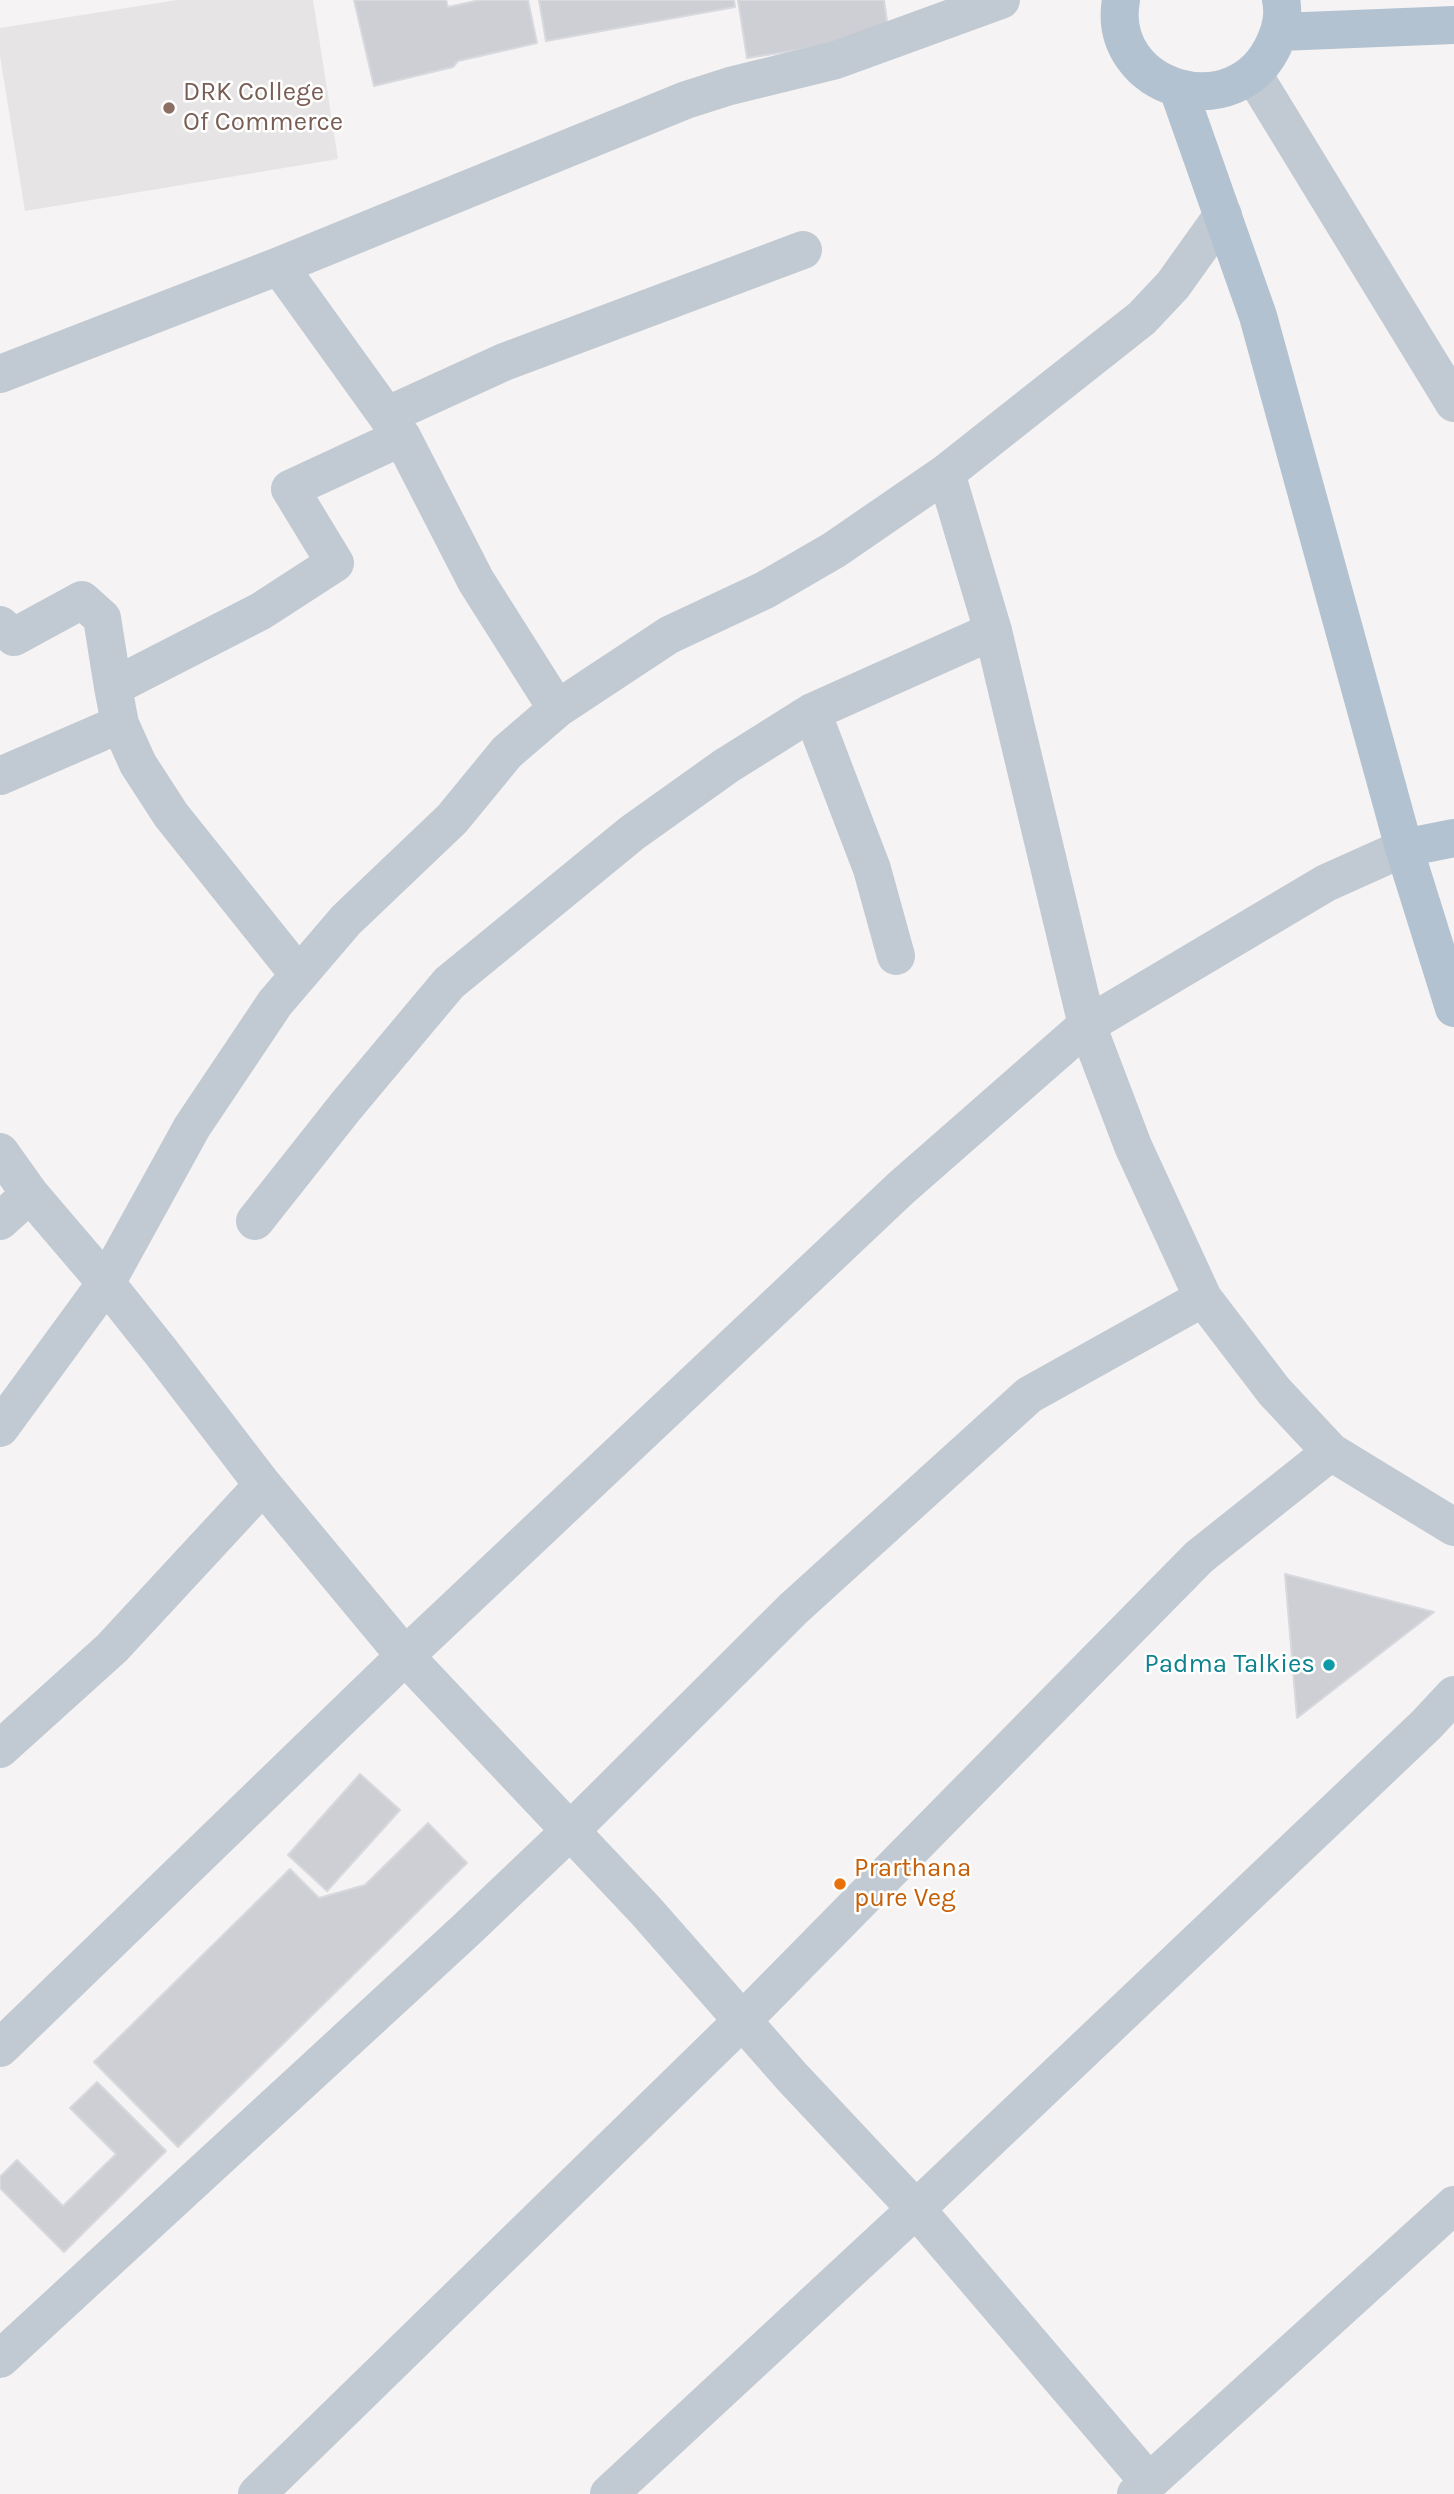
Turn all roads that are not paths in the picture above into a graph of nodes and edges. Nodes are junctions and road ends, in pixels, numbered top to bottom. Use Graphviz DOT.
graph roads {
  1 [pos="1001,0"];
  2 [pos="1121,0"];
  3 [pos="1280,16"];
  4 [pos="1454,24"];
  5 [pos="1253,74"];
  6 [pos="1178,89"];
  7 [pos="1223,215"];
  8 [pos="803,250"];
  9 [pos="279,266"];
  10 [pos="0,374"];
  11 [pos="1454,403"];
  12 [pos="395,426"];
  13 [pos="946,473"];
  14 [pos="0,625"];
  15 [pos="993,631"];
  16 [pos="113,687"];
  17 [pos="558,709"];
  18 [pos="812,712"];
  19 [pos="120,724"];
  20 [pos="0,776"];
  21 [pos="1454,838"];
  22 [pos="1404,848"];
  23 [pos="896,956"];
  24 [pos="299,975"];
  25 [pos="1454,1008"];
  26 [pos="1087,1025"];
  27 [pos="0,1152"];
  28 [pos="30,1194"];
  29 [pos="0,1221"];
  30 [pos="255,1221"];
  31 [pos="106,1283"];
  32 [pos="1203,1298"];
  33 [pos="0,1428"];
  34 [pos="1331,1452"];
  35 [pos="264,1485"];
  36 [pos="1454,1527"];
  37 [pos="405,1656"];
  38 [pos="1454,1695"];
  39 [pos="0,1749"];
  40 [pos="570,1831"];
  41 [pos="743,2020"];
  42 [pos="0,2048"];
  43 [pos="1454,2206"];
  44 [pos="916,2209"];
  45 [pos="0,2359"];
  46 [pos="1143,2488"];
  47 [pos="257,2494"];
  48 [pos="609,2494"];
  1 -- 9 [label="street"];
  2 -- 6 [label="main road"];
  3 -- 4 [label="main road"];
  3 -- 5 [label="main road"];
  5 -- 6 [label="main road"];
  5 -- 11 [label="street"];
  6 -- 7 [label="main road"];
  7 -- 13 [label="street"];
  7 -- 22 [label="main road"];
  8 -- 12 [label="street"];
  9 -- 10 [label="street"];
  9 -- 12 [label="street"];
  12 -- 16 [label="street"];
  12 -- 17 [label="street"];
  13 -- 15 [label="street"];
  13 -- 17 [label="street"];
  14 -- 16 [label="street"];
  15 -- 18 [label="street"];
  15 -- 26 [label="street"];
  16 -- 19 [label="street"];
  17 -- 24 [label="street"];
  18 -- 23 [label="street"];
  18 -- 30 [label="street"];
  19 -- 20 [label="street"];
  19 -- 24 [label="street"];
  21 -- 22 [label="main road"];
  22 -- 25 [label="main road"];
  22 -- 26 [label="street"];
  24 -- 31 [label="street"];
  26 -- 32 [label="street"];
  26 -- 37 [label="street"];
  27 -- 28 [label="street"];
  28 -- 29 [label="street"];
  28 -- 31 [label="street"];
  31 -- 33 [label="street"];
  31 -- 35 [label="street"];
  32 -- 34 [label="street"];
  32 -- 40 [label="street"];
  34 -- 36 [label="street"];
  34 -- 41 [label="street"];
  35 -- 37 [label="street"];
  35 -- 39 [label="street"];
  37 -- 40 [label="street"];
  37 -- 42 [label="street"];
  38 -- 44 [label="street"];
  40 -- 41 [label="street"];
  40 -- 45 [label="street"];
  41 -- 44 [label="street"];
  41 -- 47 [label="street"];
  43 -- 46 [label="street"];
  44 -- 46 [label="street"];
  44 -- 48 [label="street"];
}
